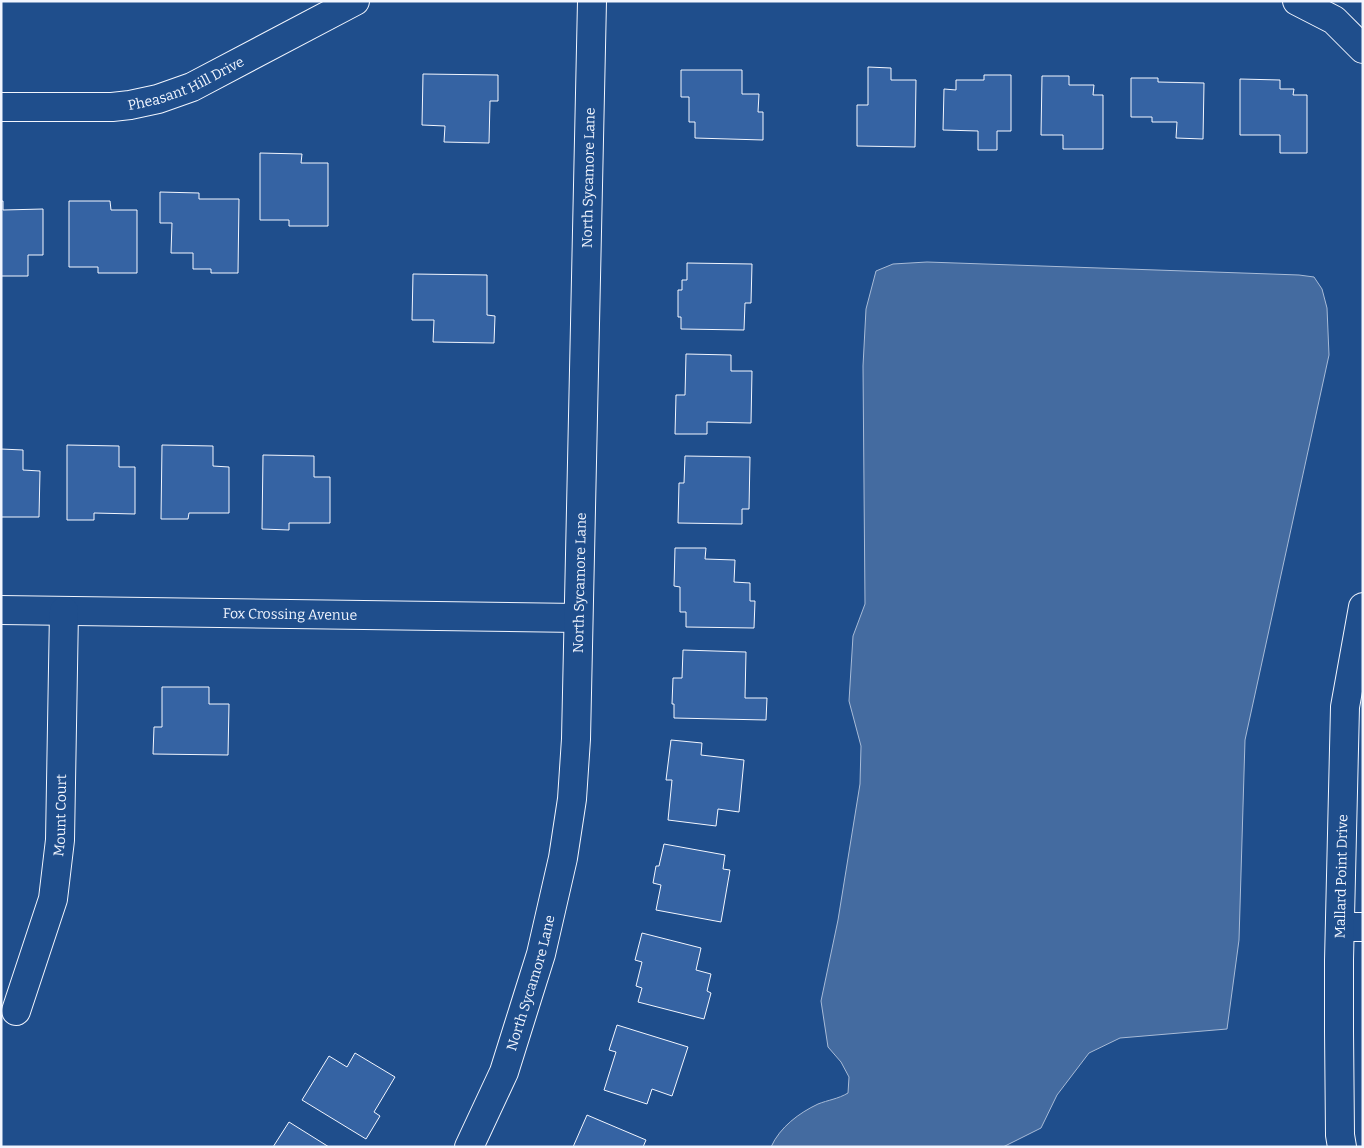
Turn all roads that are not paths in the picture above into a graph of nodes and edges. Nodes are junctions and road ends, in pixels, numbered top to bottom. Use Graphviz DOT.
graph roads {
  1 [pos="355,1"];
  2 [pos="592,1"];
  3 [pos="1297,1"];
  4 [pos="1361,43"];
  5 [pos="1,107"];
  6 [pos="1363,607"];
  7 [pos="1,610"];
  8 [pos="64,611"];
  9 [pos="578,618"];
  10 [pos="1351,927"];
  11 [pos="16,1011"];
  12 [pos="469,1147"];
  13 [pos="1342,1147"];
  1 -- 5 [label="street, Pheasant Hill Drive"];
  2 -- 9 [label="street, North Sycamore Lane"];
  3 -- 4 [label="street"];
  6 -- 10 [label="street, Mallard Point Drive"];
  7 -- 8 [label="street, Fox Crossing Avenue"];
  8 -- 9 [label="street, Fox Crossing Avenue"];
  8 -- 11 [label="street, Mount Court"];
  9 -- 12 [label="street, North Sycamore Lane"];
  10 -- 13 [label="street, Mallard Point Drive"];
}
